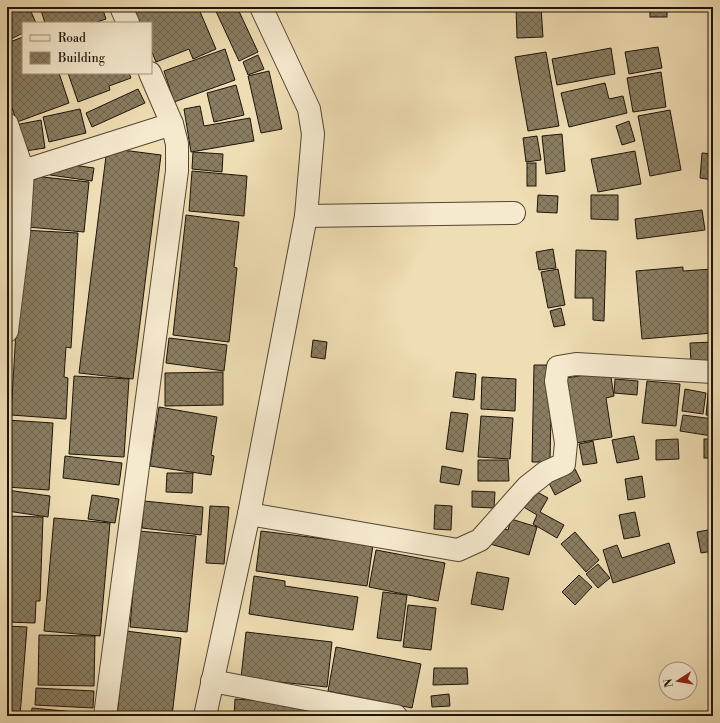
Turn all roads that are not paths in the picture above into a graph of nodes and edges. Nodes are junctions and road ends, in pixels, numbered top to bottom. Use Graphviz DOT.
graph roads {
  1 [pos="120,7"];
  2 [pos="261,7"];
  3 [pos="128,22"];
  4 [pos="150,74"];
  5 [pos="7,124"];
  6 [pos="172,124"];
  7 [pos="23,171"];
  8 [pos="514,213"];
  9 [pos="306,216"];
  10 [pos="7,330"];
  11 [pos="713,372"];
  12 [pos="249,514"];
  13 [pos="212,681"];
  14 [pos="104,716"];
  15 [pos="205,716"];
  16 [pos="396,716"];
  1 -- 3 [label="street"];
  2 -- 9 [label="street"];
  4 -- 6 [label="street"];
  5 -- 7 [label="street"];
  6 -- 7 [label="street"];
  6 -- 14 [label="street"];
  7 -- 10 [label="street"];
  8 -- 9 [label="street"];
  9 -- 12 [label="street"];
  11 -- 12 [label="street"];
  12 -- 13 [label="street"];
  13 -- 15 [label="street"];
  13 -- 16 [label="street"];
}
